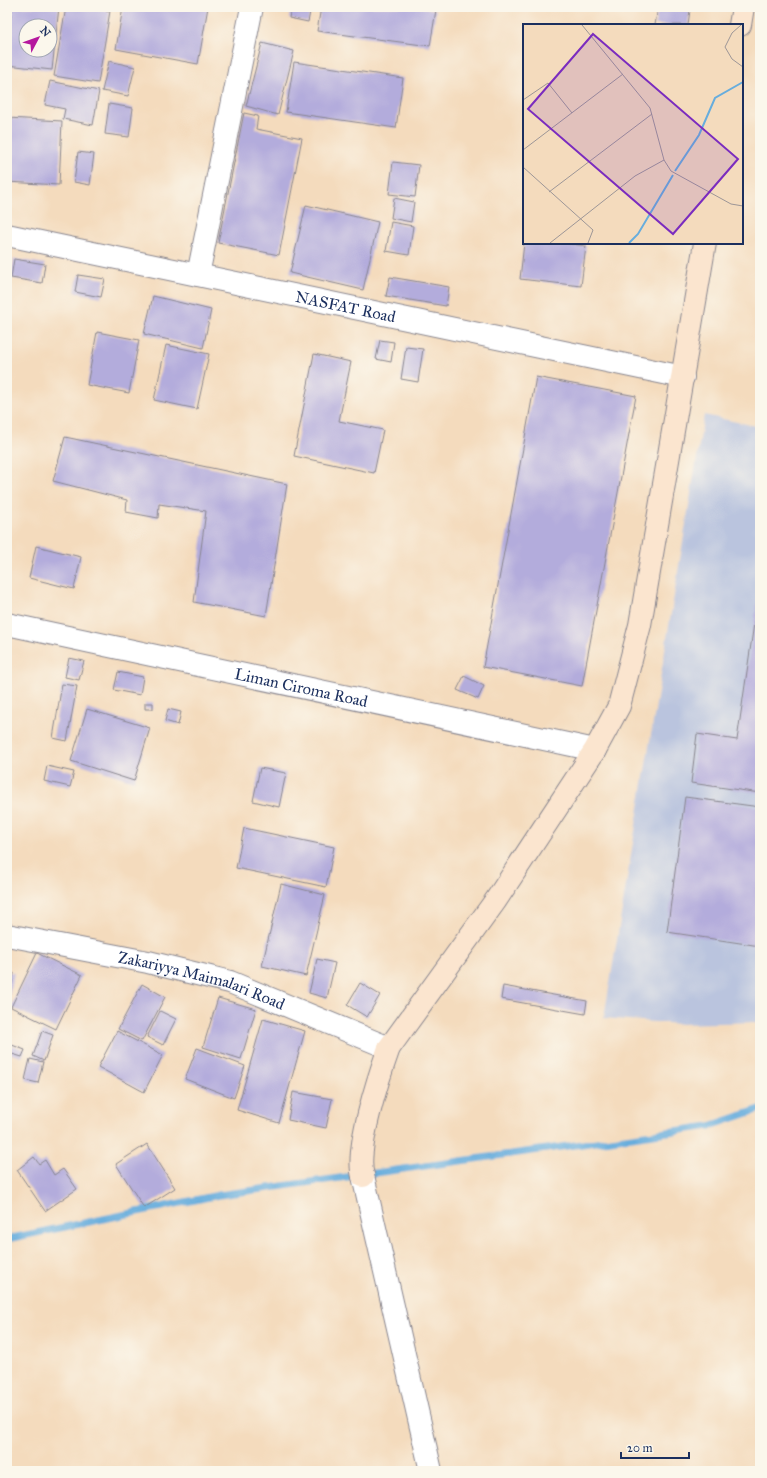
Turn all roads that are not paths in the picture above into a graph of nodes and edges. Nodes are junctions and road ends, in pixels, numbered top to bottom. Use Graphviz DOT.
graph roads {
  1 [pos="252,7"];
  2 [pos="743,7"];
  3 [pos="740,24"];
  4 [pos="7,235"];
  5 [pos="705,244"];
  6 [pos="198,275"];
  7 [pos="683,377"];
  8 [pos="7,624"];
  9 [pos="595,750"];
  10 [pos="7,935"];
  11 [pos="389,1048"];
  12 [pos="431,1471"];
  1 -- 6 [label="street"];
  2 -- 3 [label="street"];
  4 -- 6 [label="street, NASFAT Road"];
  5 -- 7 [label="street"];
  6 -- 7 [label="street, NASFAT Road"];
  7 -- 9 [label="street"];
  8 -- 9 [label="street, Liman Ciroma Road"];
  9 -- 11 [label="street"];
  10 -- 11 [label="street, Zakariyya Maimalari Road"];
  11 -- 12 [label="street"];
}
